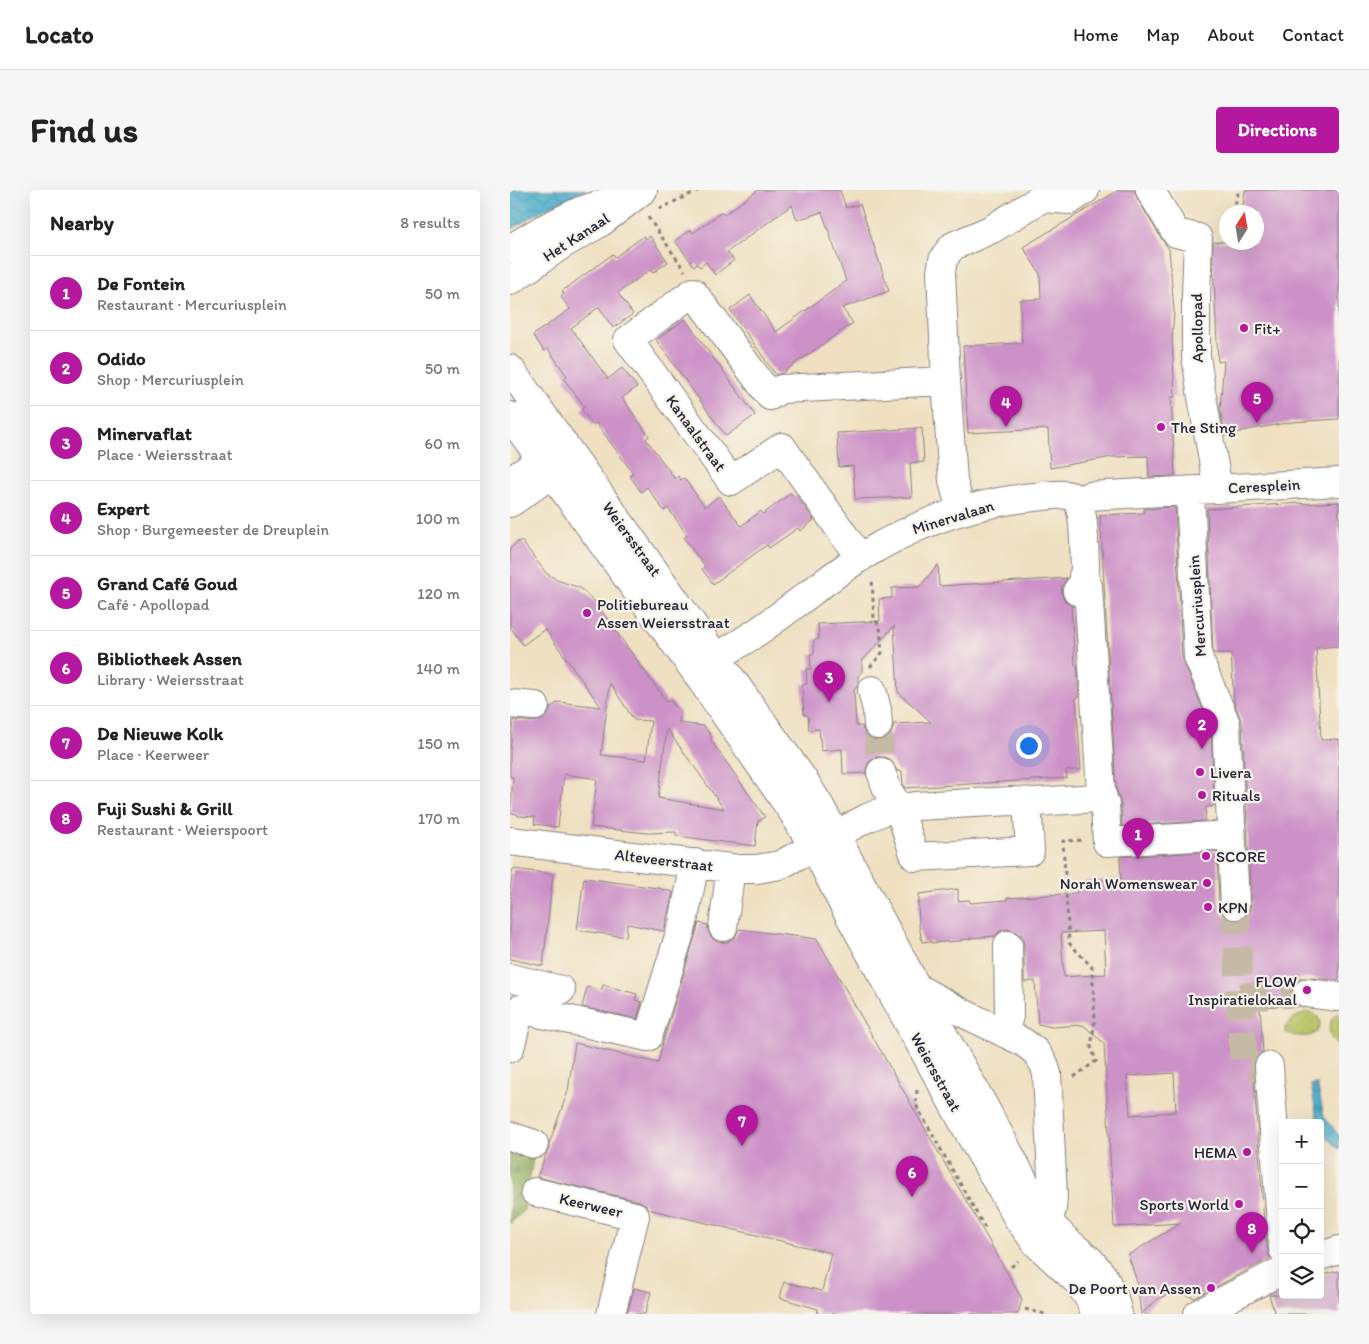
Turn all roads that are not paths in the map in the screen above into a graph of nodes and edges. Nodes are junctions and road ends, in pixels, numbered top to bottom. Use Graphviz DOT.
graph roads {
  1 [pos="1085,190"];
  2 [pos="1150,190"];
  3 [pos="644,199"];
  4 [pos="510,249"];
  5 [pos="510,281"];
  6 [pos="510,369"];
  7 [pos="946,381"];
  8 [pos="510,416"];
  9 [pos="564,445"];
  10 [pos="547,467"];
  11 [pos="510,481"];
  12 [pos="1339,482"];
  13 [pos="1218,489"];
  14 [pos="1190,491"];
  15 [pos="1078,501"];
  16 [pos="510,503"];
  17 [pos="961,511"];
  18 [pos="860,558"];
  19 [pos="706,664"];
  20 [pos="872,690"];
  21 [pos="878,725"];
  22 [pos="880,772"];
  23 [pos="1101,791"];
  24 [pos="1026,802"];
  25 [pos="899,808"];
  26 [pos="1231,836"];
  27 [pos="510,840"];
  28 [pos="825,841"];
  29 [pos="711,865"];
  30 [pos="1235,905"];
  31 [pos="710,925"];
  32 [pos="1008,945"];
  33 [pos="510,978"];
  34 [pos="917,988"];
  35 [pos="561,990"];
  36 [pos="1307,993"];
  37 [pos="1339,997"];
  38 [pos="1004,1033"];
  39 [pos="510,1048"];
  40 [pos="1269,1066"];
  41 [pos="535,1192"];
  42 [pos="1280,1209"];
  43 [pos="1048,1220"];
  44 [pos="1339,1250"];
  45 [pos="1324,1255"];
  46 [pos="1279,1272"];
  47 [pos="1087,1275"];
  48 [pos="611,1314"];
  49 [pos="1095,1314"];
  50 [pos="1118,1314"];
  51 [pos="1198,1314"];
  1 -- 7 [label="street"];
  2 -- 13 [label="street, Apollopad"];
  3 -- 4 [label="street, Het Kanaal"];
  3 -- 5 [label="street, Het Kanaal"];
  6 -- 9 [label="street, Weiersstraat"];
  7 -- 17 [label="street"];
  7 -- 18 [label="street, Kanaalstraat"];
  8 -- 10 [label="street, Weiersstraat"];
  9 -- 10 [label="street"];
  9 -- 19 [label="street, Weiersstraat"];
  10 -- 11 [label="street"];
  10 -- 16 [label="street"];
  10 -- 19 [label="street, Weiersstraat"];
  12 -- 13 [label="street, Ceresplein"];
  13 -- 14 [label="street, Ceresplein"];
  14 -- 15 [label="street, Minervalaan"];
  14 -- 26 [label="street, Mercuriusplein"];
  15 -- 17 [label="street, Minervalaan"];
  15 -- 23 [label="street"];
  17 -- 18 [label="street, Minervalaan"];
  18 -- 19 [label="street, Minervalaan"];
  19 -- 28 [label="street, Weiersstraat"];
  20 -- 21 [label="street"];
  22 -- 25 [label="street"];
  23 -- 24 [label="street"];
  23 -- 26 [label="street"];
  24 -- 25 [label="street"];
  24 -- 25 [label="street"];
  25 -- 28 [label="street"];
  26 -- 30 [label="street, Mercuriusplein"];
  27 -- 29 [label="street, Alteveerstraat"];
  28 -- 29 [label="street, Alteveerstraat"];
  28 -- 34 [label="street, Weiersstraat"];
  28 -- 47 [label="street, Weiersstraat"];
  29 -- 31 [label="street"];
  29 -- 39 [label="street"];
  32 -- 38 [label="street"];
  33 -- 35 [label="street"];
  34 -- 38 [label="street"];
  34 -- 43 [label="street, Weiersstraat"];
  36 -- 37 [label="street"];
  38 -- 43 [label="street"];
  40 -- 42 [label="street"];
  41 -- 48 [label="street, Keerweer"];
  43 -- 47 [label="street, Weiersstraat"];
  44 -- 45 [label="street"];
  46 -- 51 [label="street"];
  47 -- 49 [label="street, Weiersstraat"];
  47 -- 50 [label="street, Weiersstraat"];
}
